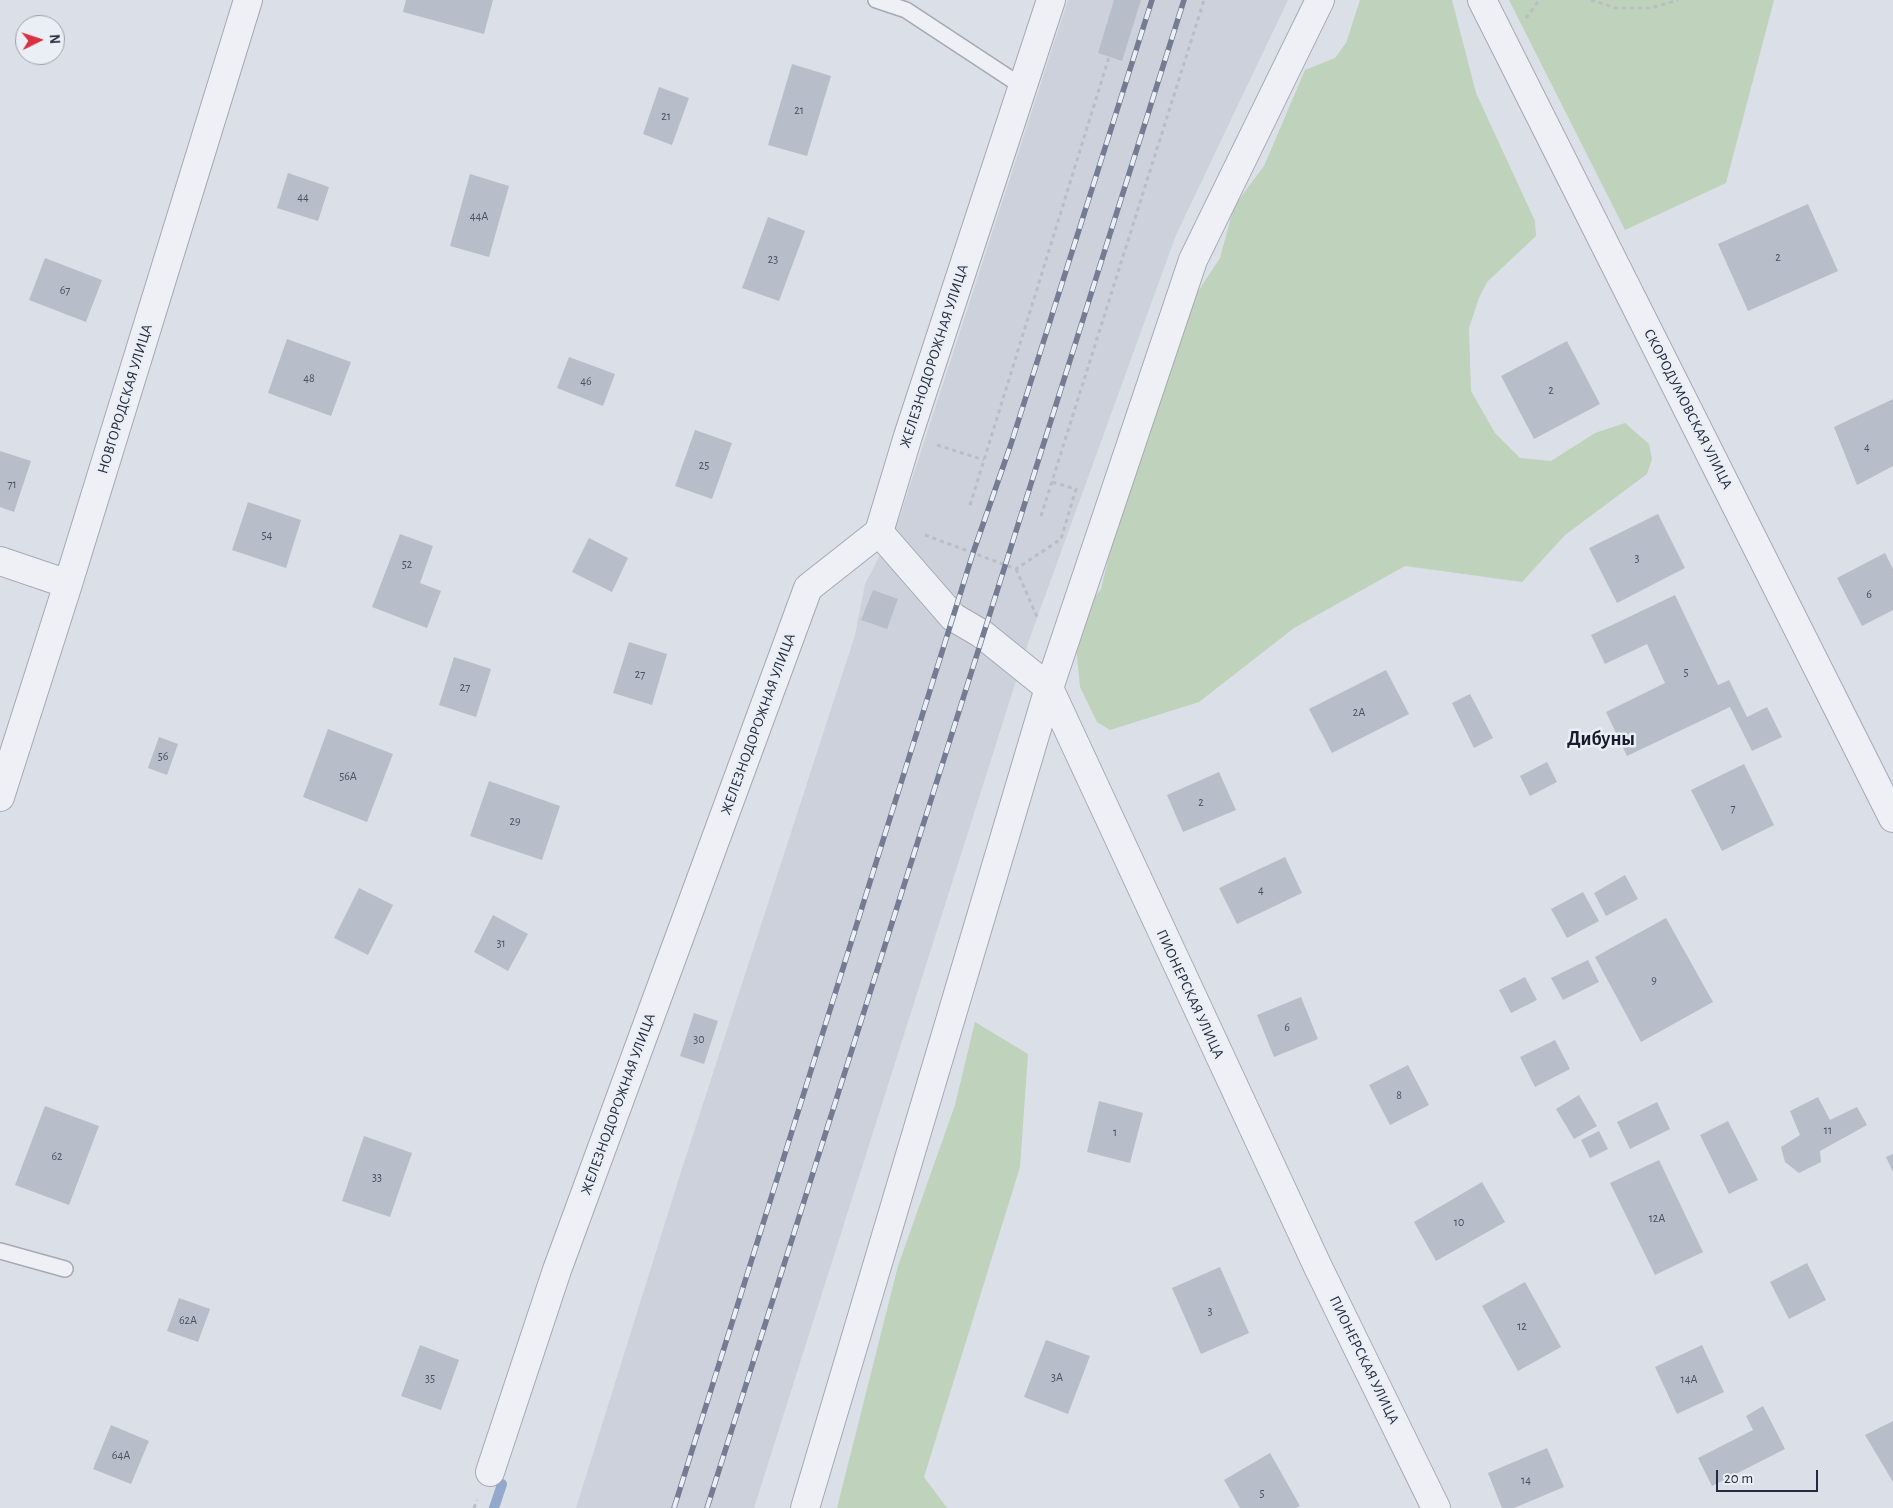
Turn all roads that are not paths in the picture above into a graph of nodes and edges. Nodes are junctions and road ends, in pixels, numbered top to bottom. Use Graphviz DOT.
graph roads {
  1 [pos="248,0"];
  2 [pos="876,0"];
  3 [pos="1050,0"];
  4 [pos="1320,0"];
  5 [pos="1482,0"];
  6 [pos="1023,87"];
  7 [pos="879,532"];
  8 [pos="0,560"];
  9 [pos="68,584"];
  10 [pos="1049,688"];
  11 [pos="0,797"];
  12 [pos="1893,818"];
  13 [pos="0,1251"];
  14 [pos="64,1269"];
  15 [pos="481,1473"];
  16 [pos="805,1508"];
  17 [pos="1436,1508"];
  1 -- 9 [label="street, НОВГОРОДСКАЯ УЛИЦА"];
  2 -- 6 [label="lane"];
  3 -- 6 [label="street, ЖЕЛЕЗНОДОРОЖНАЯ УЛИЦА"];
  4 -- 10 [label="street"];
  5 -- 12 [label="street, СКОРОДУМОВСКАЯ УЛИЦА"];
  6 -- 7 [label="street, ЖЕЛЕЗНОДОРОЖНАЯ УЛИЦА"];
  7 -- 10 [label="street, ПИОНЕРСКАЯ УЛИЦА"];
  7 -- 15 [label="street, ЖЕЛЕЗНОДОРОЖНАЯ УЛИЦА"];
  8 -- 9 [label="street"];
  9 -- 11 [label="street, НОВГОРОДСКАЯ УЛИЦА"];
  10 -- 16 [label="street"];
  10 -- 17 [label="street, ПИОНЕРСКАЯ УЛИЦА"];
  13 -- 14 [label="lane"];
}
